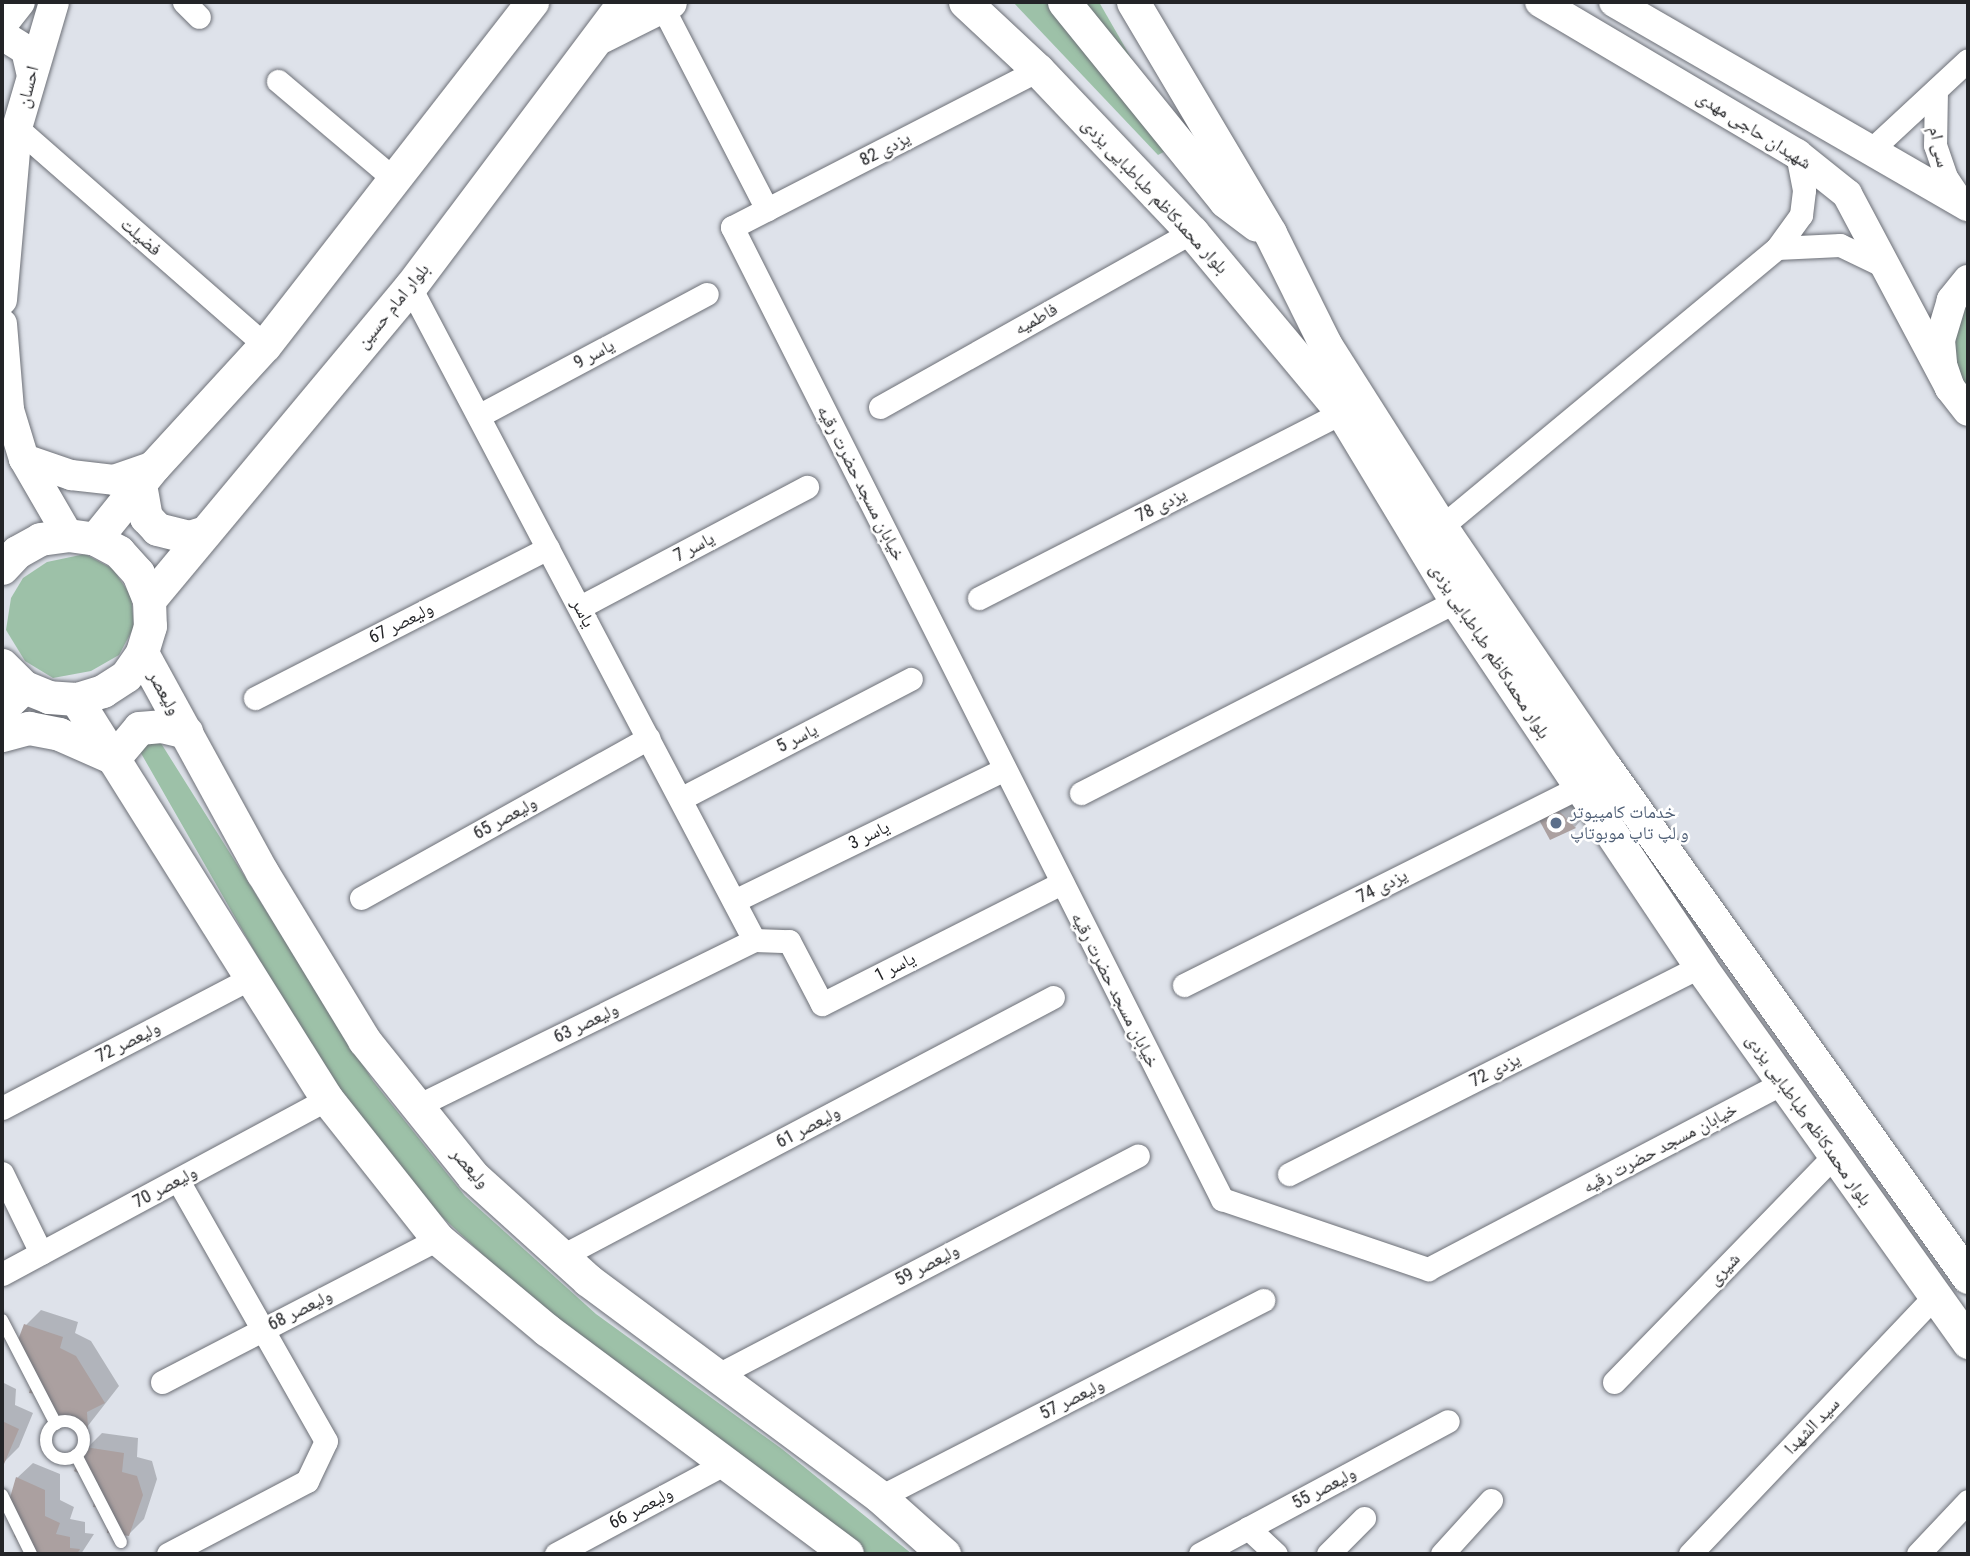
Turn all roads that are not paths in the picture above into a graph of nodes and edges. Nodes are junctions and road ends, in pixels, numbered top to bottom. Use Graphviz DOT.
graph roads {
  1 [pos="20,2"];
  2 [pos="54,2"];
  3 [pos="532,2"];
  4 [pos="624,2"];
  5 [pos="965,2"];
  6 [pos="1064,2"];
  7 [pos="1133,2"];
  8 [pos="1540,2"];
  9 [pos="1614,2"];
  10 [pos="666,4"];
  11 [pos="2,25"];
  12 [pos="2,35"];
  13 [pos="591,42"];
  14 [pos="1968,60"];
  15 [pos="1038,70"];
  16 [pos="30,72"];
  17 [pos="278,81"];
  18 [pos="1936,90"];
  19 [pos="18,128"];
  20 [pos="1871,150"];
  21 [pos="1797,154"];
  22 [pos="394,179"];
  23 [pos="1966,205"];
  24 [pos="767,209"];
  25 [pos="732,227"];
  26 [pos="1192,232"];
  27 [pos="1270,233"];
  28 [pos="1777,248"];
  29 [pos="1888,268"];
  30 [pos="1968,280"];
  31 [pos="410,287"];
  32 [pos="707,294"];
  33 [pos="2,300"];
  34 [pos="2,324"];
  35 [pos="265,345"];
  36 [pos="1959,400"];
  37 [pos="880,407"];
  38 [pos="1342,412"];
  39 [pos="480,415"];
  40 [pos="24,459"];
  41 [pos="147,475"];
  42 [pos="807,487"];
  43 [pos="1441,527"];
  44 [pos="205,532"];
  45 [pos="81,537"];
  46 [pos="548,548"];
  47 [pos="2,568"];
  48 [pos="979,598"];
  49 [pos="149,600"];
  50 [pos="1455,601"];
  51 [pos="580,607"];
  52 [pos="142,653"];
  53 [pos="911,679"];
  54 [pos="9,687"];
  55 [pos="255,698"];
  56 [pos="76,699"];
  57 [pos="186,732"];
  58 [pos="2,735"];
  59 [pos="648,738"];
  60 [pos="114,758"];
  61 [pos="1005,769"];
  62 [pos="1580,787"];
  63 [pos="1081,793"];
  64 [pos="682,798"];
  65 [pos="1062,883"];
  66 [pos="361,898"];
  67 [pos="734,901"];
  68 [pos="754,940"];
  69 [pos="1700,966"];
  70 [pos="253,977"];
  71 [pos="1184,985"];
  72 [pos="1054,997"];
  73 [pos="1783,1083"];
  74 [pos="327,1099"];
  75 [pos="417,1106"];
  76 [pos="2,1108"];
  77 [pos="1138,1155"];
  78 [pos="1835,1156"];
  79 [pos="2,1173"];
  80 [pos="1289,1174"];
  81 [pos="178,1180"];
  82 [pos="438,1239"];
  83 [pos="41,1253"];
  84 [pos="562,1256"];
  85 [pos="2,1273"];
  86 [pos="1968,1277"];
  87 [pos="1934,1297"];
  88 [pos="1263,1300"];
  89 [pos="2,1320"];
  90 [pos="265,1328"];
  91 [pos="1968,1342"];
  92 [pos="716,1376"];
  93 [pos="162,1382"];
  94 [pos="1614,1382"];
  95 [pos="1448,1421"];
  96 [pos="56,1424"];
  97 [pos="76,1455"];
  98 [pos="726,1462"];
  99 [pos="2,1495"];
  100 [pos="880,1497"];
  101 [pos="1492,1500"];
  102 [pos="1968,1501"];
  103 [pos="1364,1518"];
  104 [pos="1248,1528"];
  105 [pos="121,1542"];
  106 [pos="31,1554"];
  107 [pos="168,1554"];
  108 [pos="556,1554"];
  109 [pos="847,1554"];
  110 [pos="944,1554"];
  111 [pos="1199,1554"];
  112 [pos="1276,1554"];
  113 [pos="1328,1554"];
  114 [pos="1442,1554"];
  115 [pos="1690,1554"];
  116 [pos="1918,1554"];
  1 -- 11 [label="street"];
  2 -- 16 [label="street, احسان"];
  3 -- 22 [label="main road"];
  4 -- 13 [label="main road, بلوار امام حسین"];
  5 -- 15 [label="main road, بلوار محمدکاظم طباطبایی یزدی"];
  6 -- 27 [label="main road"];
  7 -- 27 [label="main road, بلوار محمدکاظم طباطبایی یزدی"];
  8 -- 21 [label="street, شهیدان حاجی مهدی"];
  9 -- 20 [label="street"];
  10 -- 13 [label="main road"];
  10 -- 24 [label="street"];
  12 -- 16 [label="street"];
  13 -- 31 [label="main road, بلوار امام حسین"];
  14 -- 18 [label="street"];
  15 -- 24 [label="street, یزدی 82"];
  15 -- 26 [label="main road, بلوار محمدکاظم طباطبایی یزدی"];
  16 -- 19 [label="street, احسان"];
  17 -- 22 [label="street"];
  18 -- 20 [label="street, سی ام"];
  18 -- 23 [label="street, سی ام"];
  19 -- 33 [label="street, احسان"];
  19 -- 35 [label="street, فضیلت"];
  20 -- 23 [label="street"];
  21 -- 28 [label="street"];
  21 -- 29 [label="street, شهیدان حاجی مهدی"];
  22 -- 35 [label="main road"];
  24 -- 25 [label="street, یزدی 82"];
  25 -- 61 [label="street, خیابان مسجد حضرت رقیه"];
  26 -- 37 [label="street, فاطمیه"];
  26 -- 38 [label="main road, بلوار محمدکاظم طباطبایی یزدی"];
  27 -- 43 [label="main road, بلوار محمدکاظم طباطبایی یزدی"];
  28 -- 29 [label="street"];
  28 -- 43 [label="street"];
  29 -- 36 [label="street, شهیدان حاجی مهدی"];
  30 -- 36 [label="street"];
  31 -- 39 [label="street, یاسر"];
  31 -- 44 [label="main road, بلوار امام حسین"];
  32 -- 39 [label="street, یاسر 9"];
  34 -- 40 [label="street"];
  35 -- 41 [label="main road"];
  38 -- 48 [label="street, یزدی 78"];
  38 -- 50 [label="main road, بلوار محمدکاظم طباطبایی یزدی"];
  39 -- 46 [label="street, یاسر"];
  40 -- 41 [label="street"];
  40 -- 45 [label="street"];
  41 -- 44 [label="main road"];
  41 -- 45 [label="main road"];
  42 -- 51 [label="street, یاسر 7"];
  43 -- 86 [label="main road, بلوار محمدکاظم طباطبایی یزدی"];
  44 -- 49 [label="main road, بلوار امام حسین"];
  45 -- 47 [label="main road"];
  45 -- 49 [label="main road"];
  46 -- 51 [label="street, یاسر"];
  46 -- 55 [label="street, ولیعصر 67"];
  49 -- 52 [label="main road"];
  50 -- 62 [label="main road, بلوار محمدکاظم طباطبایی یزدی"];
  50 -- 63 [label="street"];
  51 -- 59 [label="street, یاسر"];
  52 -- 56 [label="main road"];
  52 -- 57 [label="main road, ولیعصر"];
  53 -- 64 [label="street, یاسر 5"];
  54 -- 56 [label="main road"];
  56 -- 60 [label="main road"];
  57 -- 60 [label="main road"];
  57 -- 75 [label="main road, ولیعصر"];
  58 -- 60 [label="main road"];
  59 -- 64 [label="street, یاسر"];
  59 -- 66 [label="street, ولیعصر 65"];
  60 -- 70 [label="main road"];
  61 -- 65 [label="street, خیابان مسجد حضرت رقیه"];
  61 -- 67 [label="street, یاسر 3"];
  62 -- 69 [label="main road, بلوار محمدکاظم طباطبایی یزدی"];
  62 -- 71 [label="street, یزدی 74"];
  64 -- 67 [label="street, یاسر"];
  65 -- 68 [label="street, یاسر 1"];
  65 -- 73 [label="street, خیابان مسجد حضرت رقیه"];
  67 -- 68 [label="street, یاسر"];
  68 -- 75 [label="street, ولیعصر 63"];
  69 -- 73 [label="main road, بلوار محمدکاظم طباطبایی یزدی"];
  69 -- 80 [label="street, یزدی 72"];
  70 -- 74 [label="main road"];
  70 -- 76 [label="street, ولیعصر 72"];
  72 -- 84 [label="street, ولیعصر 61"];
  73 -- 78 [label="main road, بلوار محمدکاظم طباطبایی یزدی"];
  74 -- 81 [label="street, ولیعصر 70"];
  74 -- 82 [label="main road"];
  75 -- 84 [label="main road, ولیعصر"];
  77 -- 92 [label="street, ولیعصر 59"];
  78 -- 87 [label="main road, بلوار محمدکاظم طباطبایی یزدی"];
  78 -- 94 [label="street, شیری"];
  79 -- 83 [label="street"];
  81 -- 83 [label="street, ولیعصر 70"];
  81 -- 90 [label="street"];
  82 -- 90 [label="street, ولیعصر 68"];
  82 -- 98 [label="main road"];
  83 -- 85 [label="street, ولیعصر 70"];
  84 -- 92 [label="main road, ولیعصر"];
  87 -- 91 [label="main road, بلوار محمدکاظم طباطبایی یزدی"];
  87 -- 115 [label="street, سید الشهدا"];
  88 -- 100 [label="street, ولیعصر 57"];
  89 -- 96 [label="lane"];
  90 -- 93 [label="street, ولیعصر 68"];
  90 -- 107 [label="street"];
  92 -- 100 [label="main road, ولیعصر"];
  95 -- 104 [label="street, ولیعصر 55"];
  96 -- 97 [label="lane"];
  96 -- 97 [label="lane"];
  97 -- 105 [label="lane"];
  98 -- 108 [label="street, ولیعصر 66"];
  98 -- 109 [label="main road"];
  99 -- 106 [label="lane"];
  100 -- 110 [label="main road, ولیعصر"];
  101 -- 114 [label="street"];
  102 -- 116 [label="street"];
  103 -- 113 [label="street"];
  104 -- 111 [label="street, ولیعصر 55"];
  104 -- 112 [label="street"];
}
